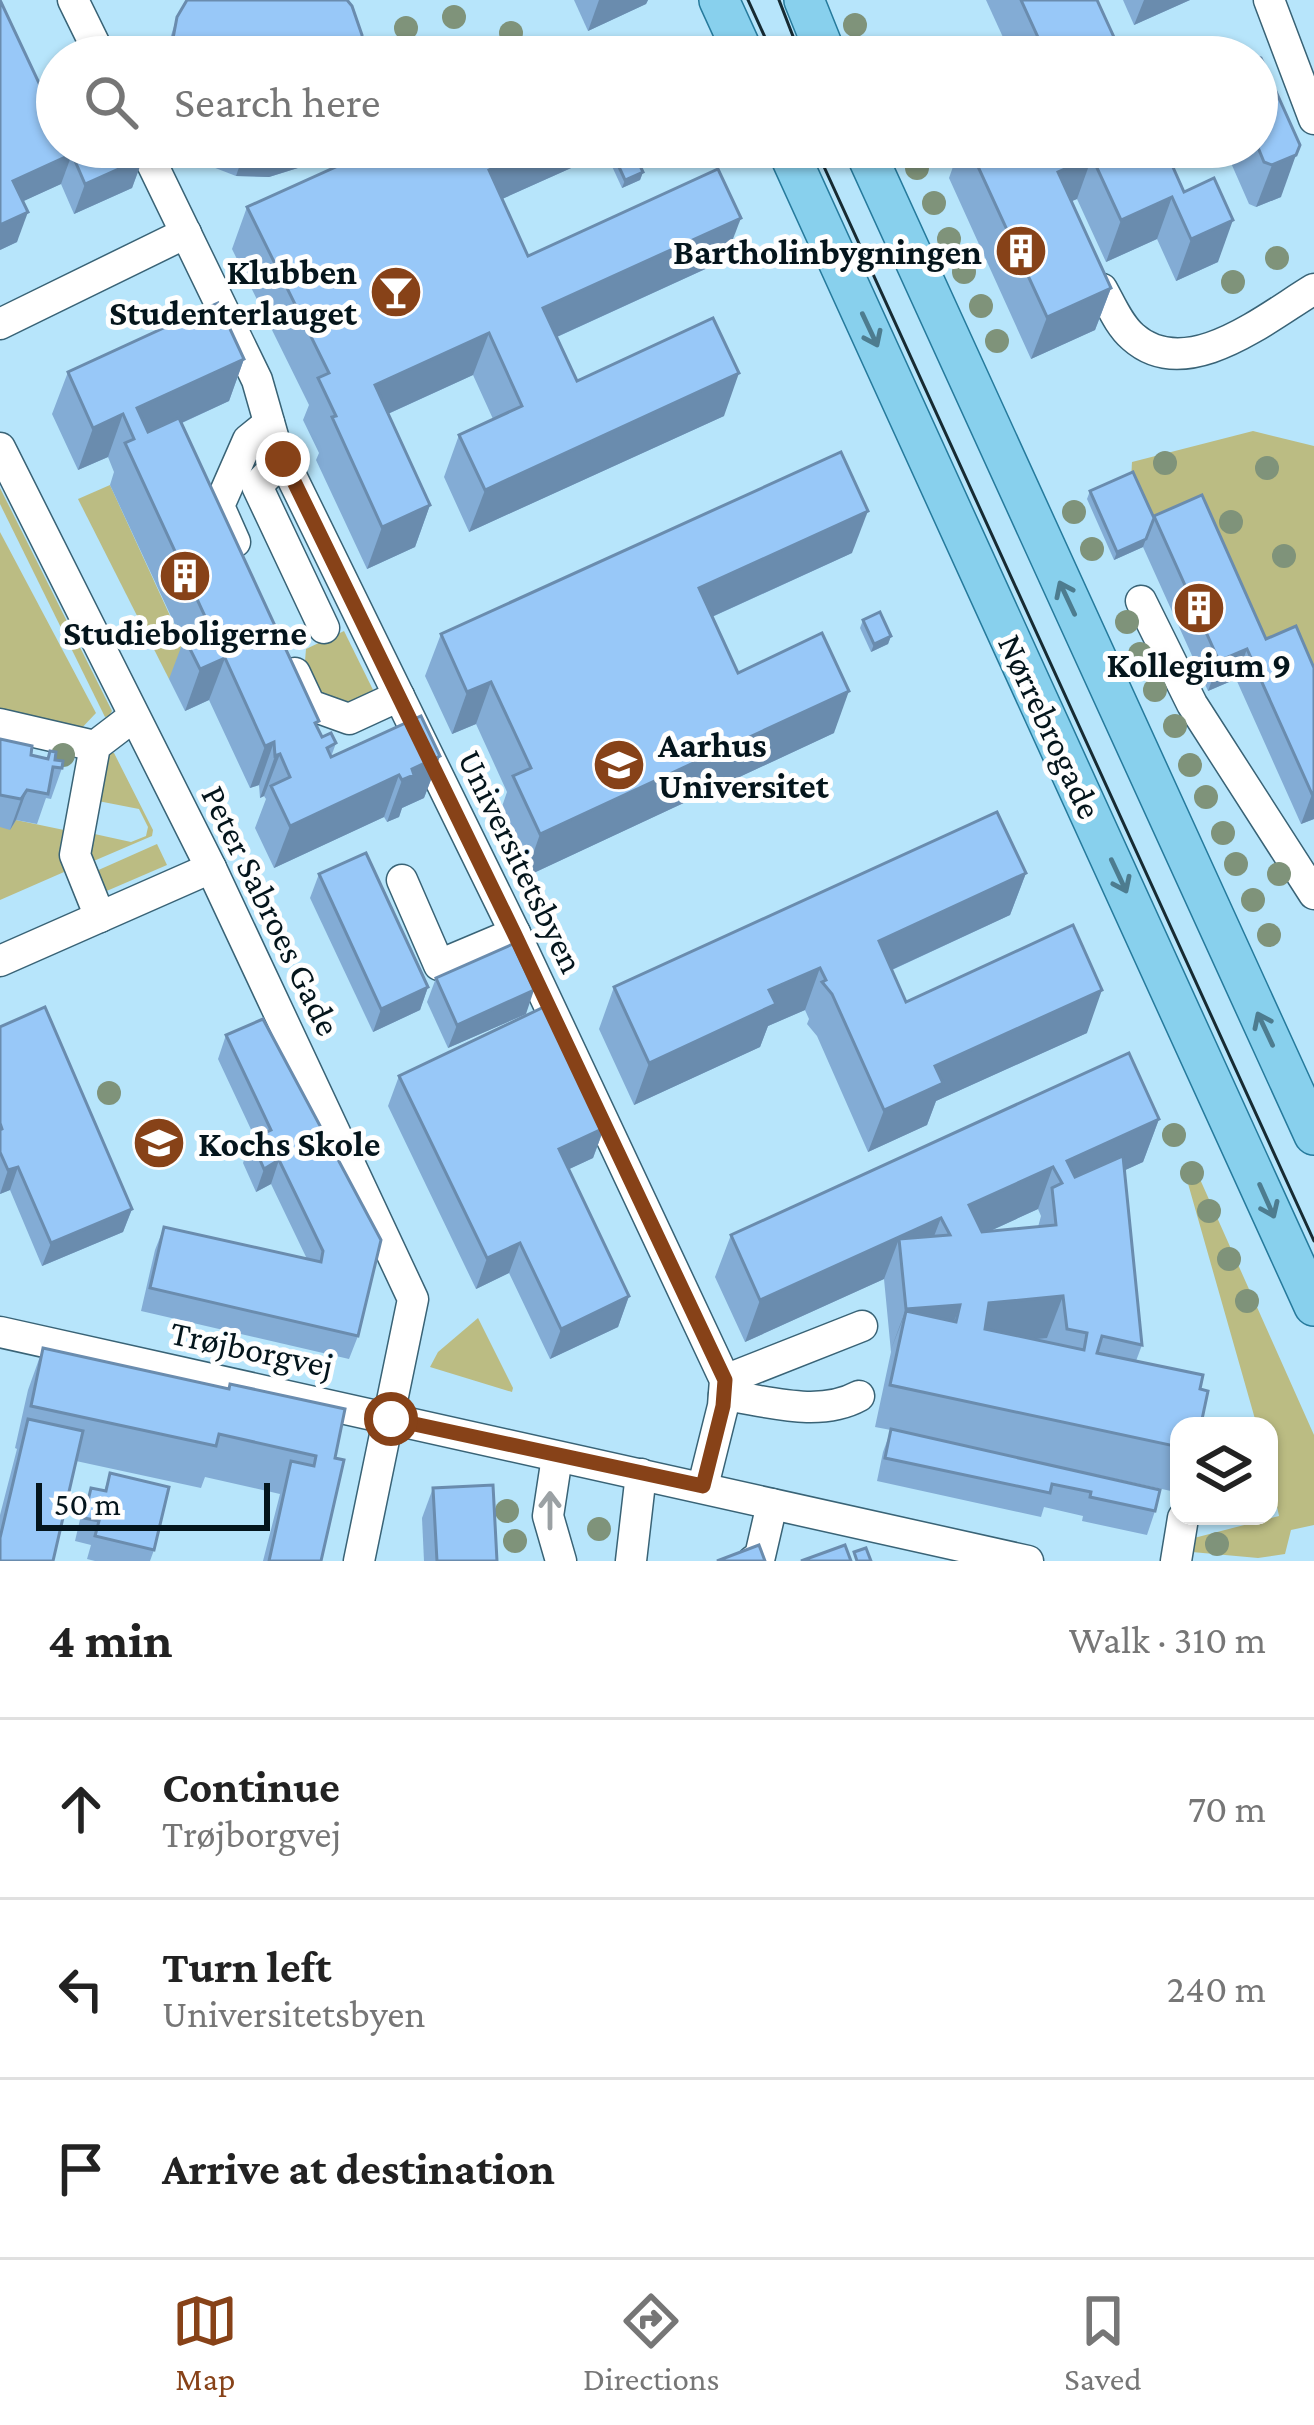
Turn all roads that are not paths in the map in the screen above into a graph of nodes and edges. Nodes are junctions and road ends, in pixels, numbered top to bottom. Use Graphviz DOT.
graph roads {
  1 [pos="73,0"];
  2 [pos="719,0"];
  3 [pos="804,0"];
  4 [pos="1269,0"];
  5 [pos="91,36"];
  6 [pos="735,36"];
  7 [pos="819,36"];
  8 [pos="1314,119"];
  9 [pos="154,168"];
  10 [pos="796,168"];
  11 [pos="873,168"];
  12 [pos="186,233"];
  13 [pos="1102,289"];
  14 [pos="1314,289"];
  15 [pos="0,324"];
  16 [pos="269,423"];
  17 [pos="0,448"];
  18 [pos="283,459"];
  19 [pos="246,566"];
  20 [pos="1141,601"];
  21 [pos="324,628"];
  22 [pos="283,645"];
  23 [pos="399,696"];
  24 [pos="133,717"];
  25 [pos="0,724"];
  26 [pos="95,746"];
  27 [pos="211,868"];
  28 [pos="402,880"];
  29 [pos="1314,894"];
  30 [pos="100,917"];
  31 [pos="514,933"];
  32 [pos="0,961"];
  33 [pos="1314,1135"];
  34 [pos="1314,1306"];
  35 [pos="862,1326"];
  36 [pos="0,1332"];
  37 [pos="724,1388"];
  38 [pos="859,1396"];
  39 [pos="391,1419"];
  40 [pos="557,1457"];
  41 [pos="641,1474"];
  42 [pos="703,1486"];
  43 [pos="772,1504"];
  44 [pos="1183,1525"];
  45 [pos="1024,1560"];
  46 [pos="359,1561"];
  47 [pos="561,1561"];
  48 [pos="631,1561"];
  49 [pos="753,1561"];
  50 [pos="1176,1561"];
  1 -- 5 [label="street"];
  2 -- 6 [label="main road"];
  3 -- 7 [label="main road"];
  4 -- 8 [label="street"];
  9 -- 12 [label="street, Universitetsbyen"];
  10 -- 34 [label="main road, Nørrebrogade, one-way"];
  33 -- 11 [label="main road, Nørrebrogade, one-way"];
  12 -- 15 [label="street"];
  12 -- 16 [label="street, Universitetsbyen"];
  13 -- 14 [label="street"];
  16 -- 18 [label="street, Universitetsbyen"];
  16 -- 19 [label="street"];
  17 -- 24 [label="street, Peter Sabroes Gade"];
  18 -- 21 [label="street"];
  18 -- 23 [label="street, Universitetsbyen"];
  20 -- 29 [label="street"];
  22 -- 23 [label="street"];
  23 -- 31 [label="street, Universitetsbyen"];
  24 -- 26 [label="street"];
  24 -- 27 [label="street, Peter Sabroes Gade"];
  25 -- 26 [label="street"];
  26 -- 30 [label="street"];
  27 -- 30 [label="street"];
  27 -- 39 [label="street, Peter Sabroes Gade"];
  28 -- 31 [label="street"];
  30 -- 32 [label="street"];
  31 -- 37 [label="street, Universitetsbyen"];
  35 -- 37 [label="street"];
  36 -- 39 [label="street, Trøjborgvej"];
  37 -- 38 [label="street"];
  37 -- 42 [label="street"];
  39 -- 40 [label="street, Trøjborgvej"];
  39 -- 46 [label="street, Peter Sabroes Gade"];
  40 -- 41 [label="street, Trøjborgvej"];
  47 -- 40 [label="street, one-way"];
  41 -- 42 [label="street, Trøjborgvej"];
  41 -- 48 [label="street"];
  42 -- 43 [label="street, Trøjborgvej"];
  43 -- 45 [label="street, Trøjborgvej"];
  43 -- 49 [label="street"];
  44 -- 50 [label="street"];
}
